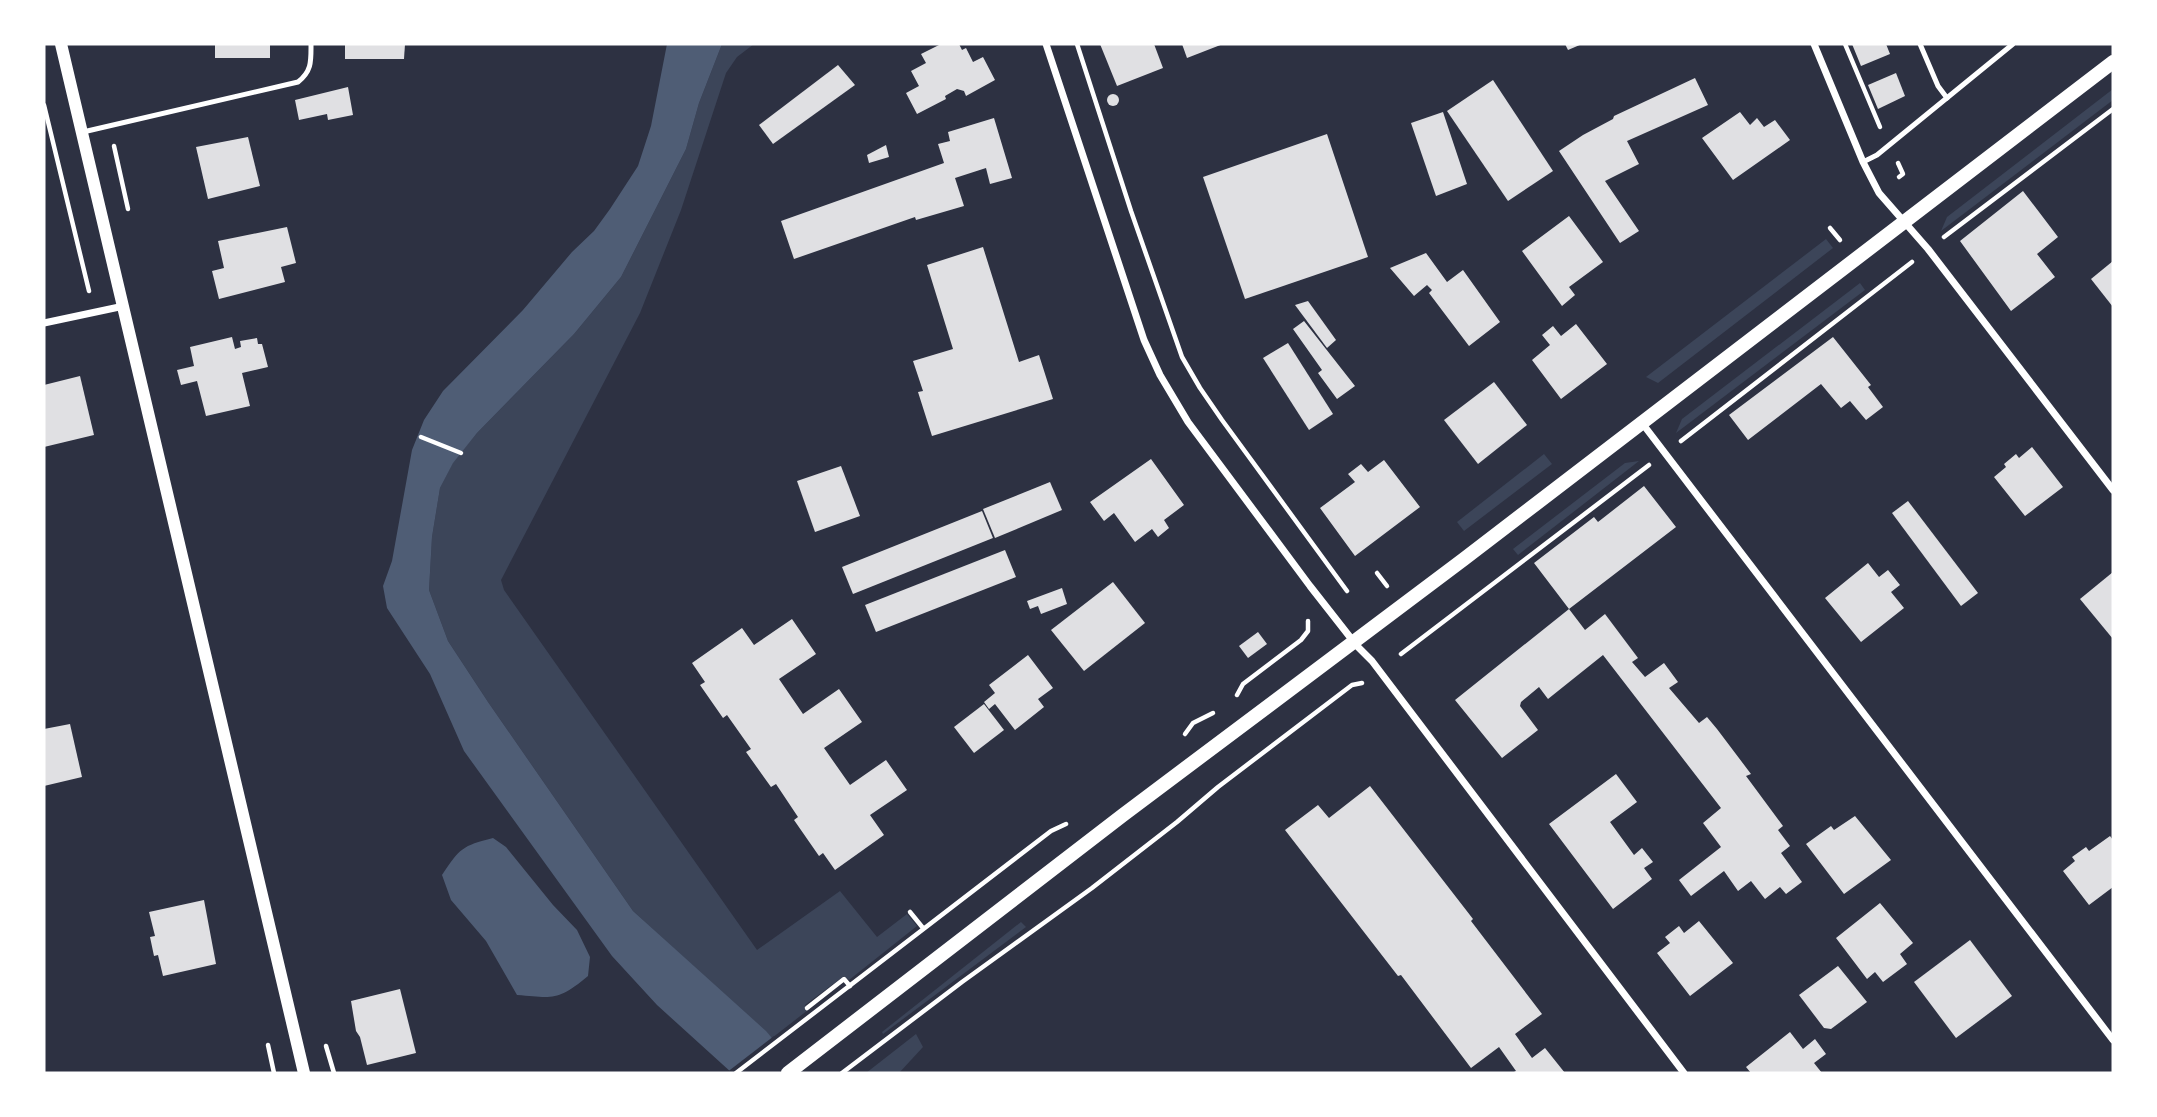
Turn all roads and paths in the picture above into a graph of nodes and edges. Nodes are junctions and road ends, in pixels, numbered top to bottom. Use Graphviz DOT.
graph roads {
  1 [pos="61,44"];
  2 [pos="312,44"];
  3 [pos="1046,44"];
  4 [pos="1077,44"];
  5 [pos="1814,44"];
  6 [pos="1845,44"];
  7 [pos="1920,44"];
  8 [pos="2014,44"];
  9 [pos="2113,62"];
  10 [pos="1947,98"];
  11 [pos="44,105"];
  12 [pos="2113,109"];
  13 [pos="83,132"];
  14 [pos="1889,145"];
  15 [pos="1863,162"];
  16 [pos="1899,177"];
  17 [pos="1905,222"];
  18 [pos="1830,228"];
  19 [pos="1944,237"];
  20 [pos="1842,244"];
  21 [pos="1916,260"];
  22 [pos="1873,282"];
  23 [pos="1878,288"];
  24 [pos="90,295"];
  25 [pos="124,306"];
  26 [pos="44,323"];
  27 [pos="1642,423"];
  28 [pos="421,437"];
  29 [pos="1686,437"];
  30 [pos="461,453"];
  31 [pos="1645,467"];
  32 [pos="2113,490"];
  33 [pos="1377,573"];
  34 [pos="1390,590"];
  35 [pos="1347,591"];
  36 [pos="1307,620"];
  37 [pos="1420,629"];
  38 [pos="1425,635"];
  39 [pos="1353,642"];
  40 [pos="1401,654"];
  41 [pos="1369,689"];
  42 [pos="1236,695"];
  43 [pos="1077,816"];
  44 [pos="911,912"];
  45 [pos="923,928"];
  46 [pos="848,987"];
  47 [pos="807,1008"];
  48 [pos="2113,1040"];
  49 [pos="268,1045"];
  50 [pos="274,1073"];
  51 [pos="304,1073"];
  52 [pos="736,1073"];
  53 [pos="788,1073"];
  54 [pos="842,1073"];
  55 [pos="1684,1073"];
  1 -- 13 [label="street"];
  2 -- 13 [label="lane"];
  3 -- 39 [label="street"];
  4 -- 35 [label="path"];
  5 -- 15 [label="street"];
  6 -- 14 [label="path"];
  7 -- 10 [label="lane"];
  8 -- 10 [label="lane"];
  9 -- 17 [label="main road"];
  10 -- 14 [label="lane"];
  11 -- 24 [label="path"];
  12 -- 19 [label="path"];
  13 -- 25 [label="street"];
  14 -- 15 [label="lane"];
  14 -- 16 [label="path"];
  15 -- 17 [label="street"];
  17 -- 27 [label="main road"];
  17 -- 32 [label="street"];
  18 -- 20 [label="path"];
  21 -- 23 [label="path"];
  22 -- 23 [label="path"];
  23 -- 29 [label="path"];
  25 -- 26 [label="street"];
  25 -- 51 [label="street"];
  27 -- 39 [label="main road"];
  27 -- 48 [label="street"];
  28 -- 30 [label="path"];
  31 -- 38 [label="path"];
  33 -- 34 [label="path"];
  36 -- 42 [label="path"];
  37 -- 38 [label="path"];
  38 -- 40 [label="path"];
  39 -- 53 [label="main road"];
  39 -- 55 [label="street"];
  41 -- 54 [label="path"];
  43 -- 45 [label="path"];
  44 -- 45 [label="path"];
  45 -- 46 [label="path"];
  46 -- 47 [label="path"];
  46 -- 52 [label="path"];
  49 -- 50 [label="path"];
}
